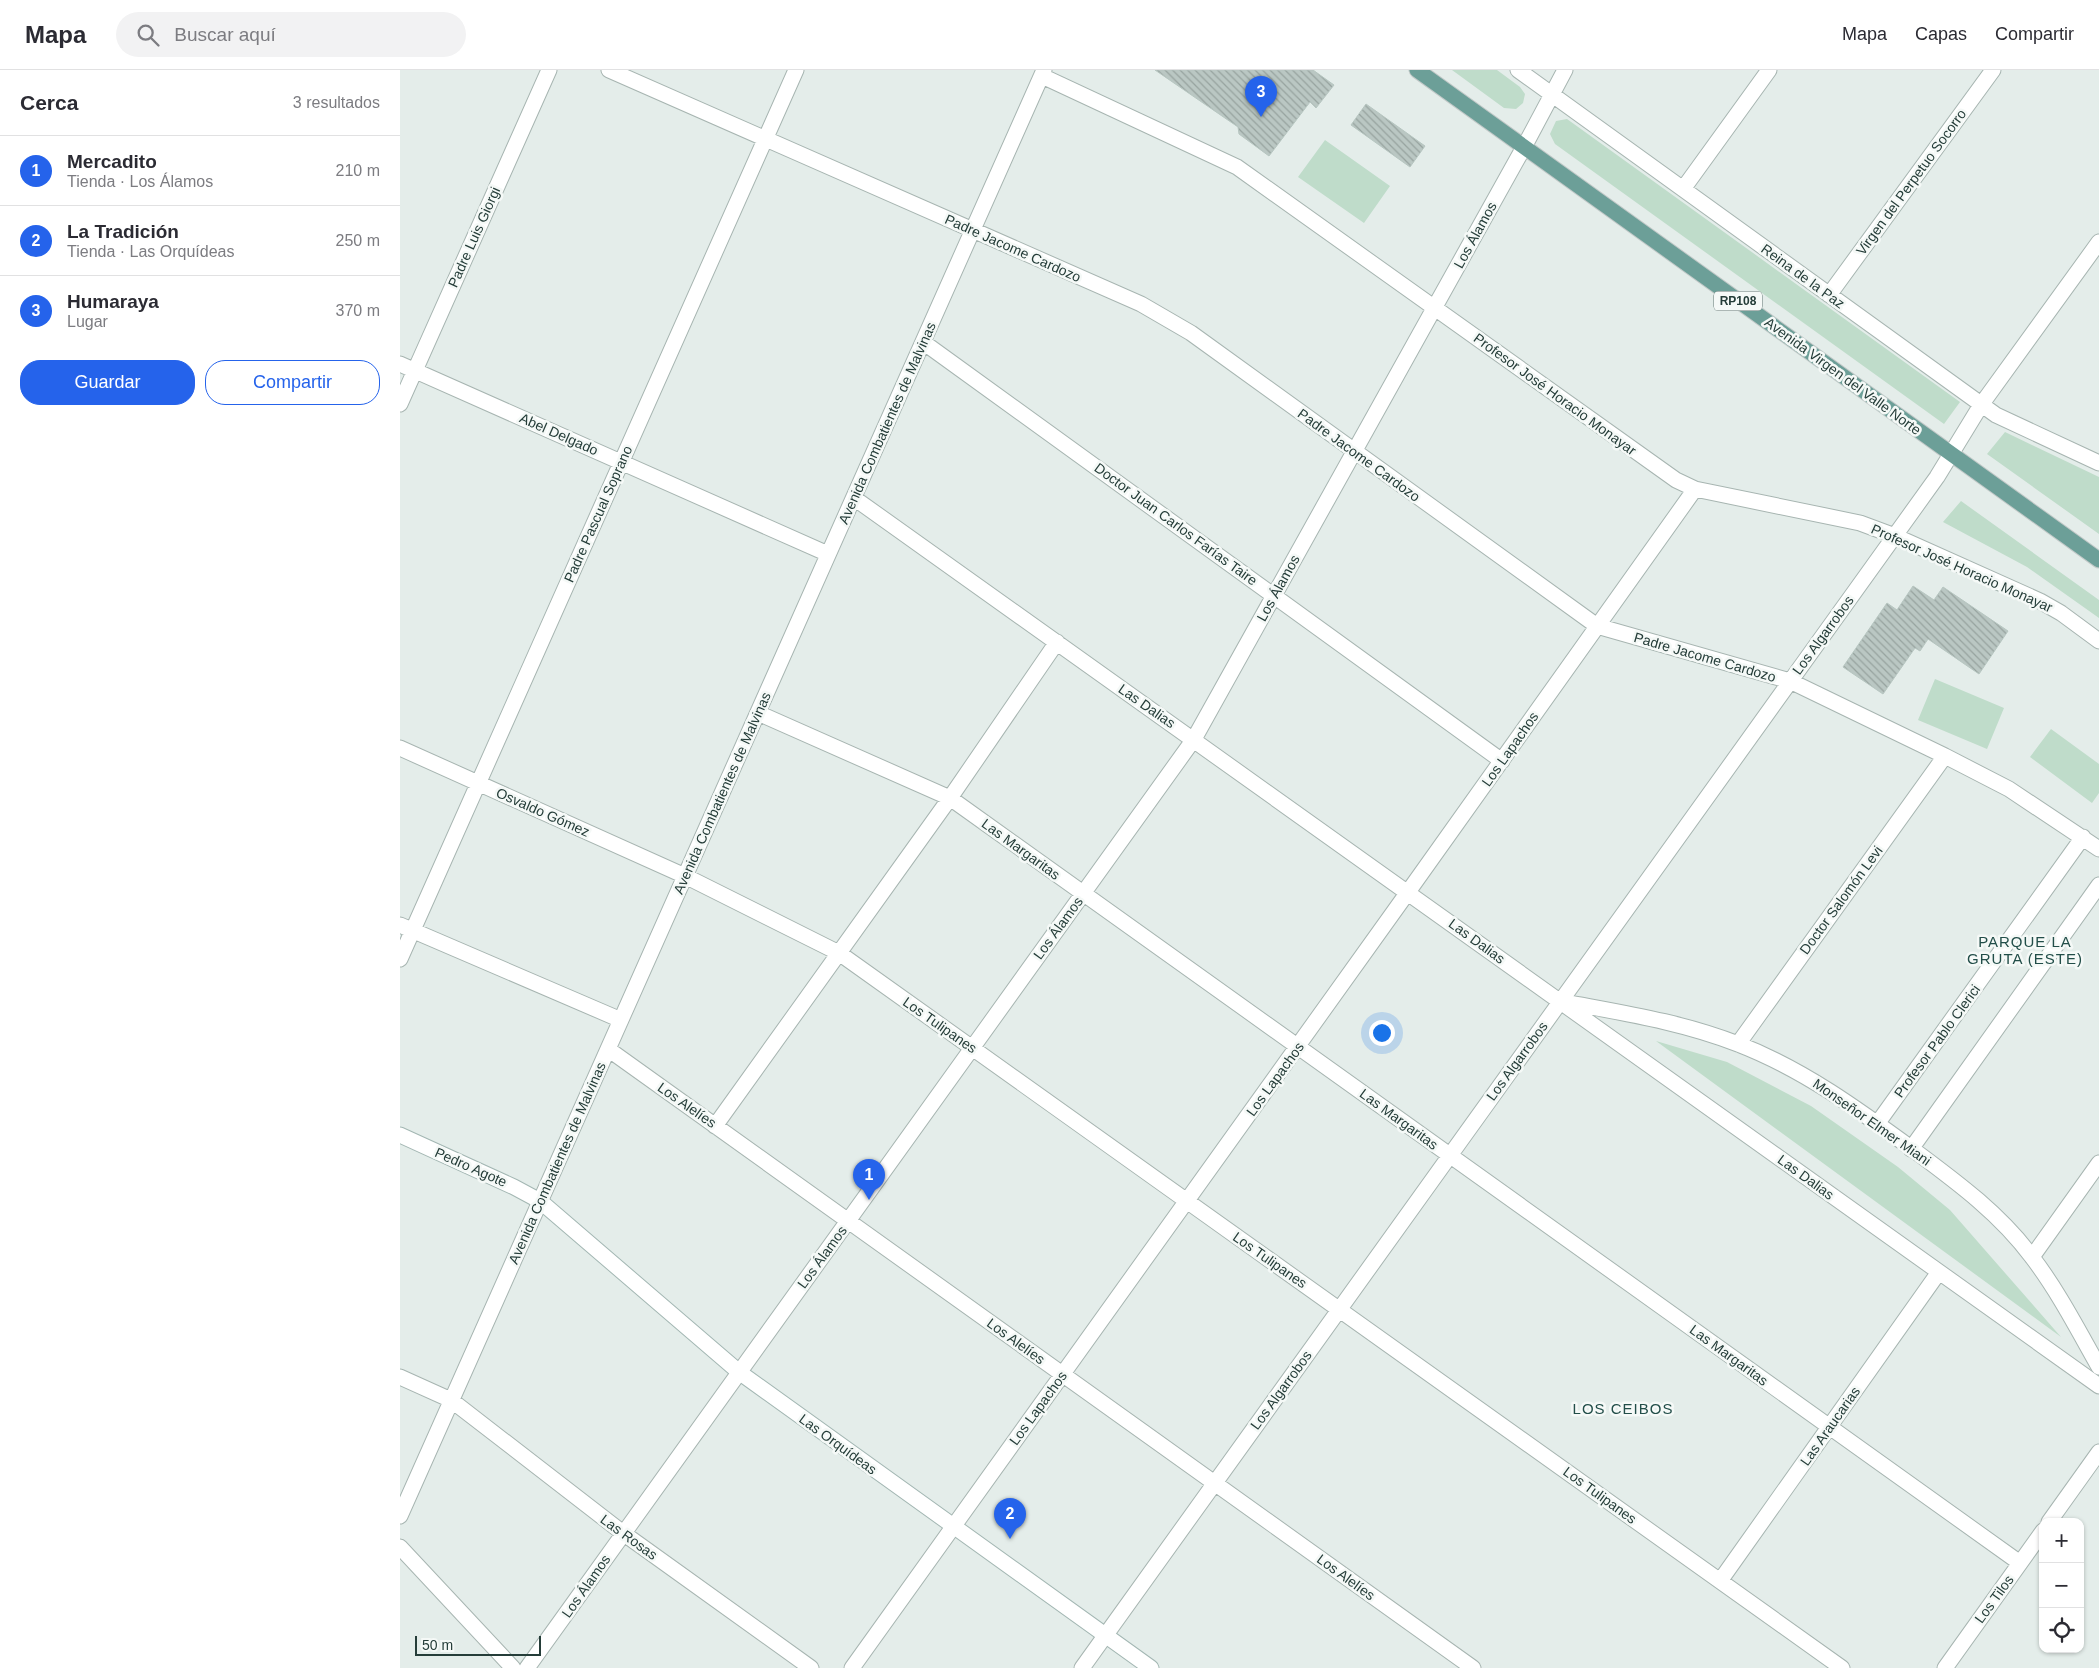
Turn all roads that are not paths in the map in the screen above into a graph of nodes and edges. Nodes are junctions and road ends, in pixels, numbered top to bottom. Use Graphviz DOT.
graph roads {
  1 [pos="549,70"];
  2 [pos="610,70"];
  3 [pos="796,70"];
  4 [pos="1417,70"];
  5 [pos="1518,70"];
  6 [pos="1565,70"];
  7 [pos="1769,70"];
  8 [pos="1993,70"];
  9 [pos="1043,73"];
  10 [pos="1551,94"];
  11 [pos="765,139"];
  12 [pos="1524,147"];
  13 [pos="1683,189"];
  14 [pos="972,231"];
  15 [pos="2099,242"];
  16 [pos="1829,295"];
  17 [pos="1435,308"];
  18 [pos="923,342"];
  19 [pos="400,364"];
  20 [pos="415,370"];
  21 [pos="400,404"];
  22 [pos="1981,405"];
  23 [pos="1354,452"];
  24 [pos="1952,454"];
  25 [pos="621,462"];
  26 [pos="2099,463"];
  27 [pos="1695,488"];
  28 [pos="854,498"];
  29 [pos="1894,536"];
  30 [pos="828,554"];
  31 [pos="2099,560"];
  32 [pos="1274,595"];
  33 [pos="1597,626"];
  34 [pos="2099,641"];
  35 [pos="1057,642"];
  36 [pos="1790,681"];
  37 [pos="758,713"];
  38 [pos="1194,739"];
  39 [pos="400,748"];
  40 [pos="1945,756"];
  41 [pos="1502,761"];
  42 [pos="478,783"];
  43 [pos="950,798"];
  44 [pos="2083,837"];
  45 [pos="2099,849"];
  46 [pos="685,876"];
  47 [pos="2099,886"];
  48 [pos="1408,892"];
  49 [pos="1083,893"];
  50 [pos="406,928"];
  51 [pos="839,953"];
  52 [pos="400,959"];
  53 [pos="1560,1001"];
  54 [pos="621,1020"];
  55 [pos="1738,1044"];
  56 [pos="1298,1047"];
  57 [pos="972,1048"];
  58 [pos="608,1049"];
  59 [pos="1877,1124"];
  60 [pos="715,1126"];
  61 [pos="400,1135"];
  62 [pos="1911,1148"];
  63 [pos="1450,1155"];
  64 [pos="2099,1163"];
  65 [pos="540,1201"];
  66 [pos="1187,1201"];
  67 [pos="848,1220"];
  68 [pos="2032,1257"];
  69 [pos="1939,1272"];
  70 [pos="1339,1309"];
  71 [pos="2099,1367"];
  72 [pos="739,1372"];
  73 [pos="1063,1374"];
  74 [pos="400,1377"];
  75 [pos="2099,1386"];
  76 [pos="451,1400"];
  77 [pos="1829,1427"];
  78 [pos="2099,1452"];
  79 [pos="1215,1483"];
  80 [pos="400,1516"];
  81 [pos="2052,1518"];
  82 [pos="953,1526"];
  83 [pos="623,1533"];
  84 [pos="2039,1537"];
  85 [pos="400,1547"];
  86 [pos="2020,1563"];
  87 [pos="1720,1581"];
  88 [pos="1105,1635"];
  89 [pos="513,1668"];
  90 [pos="527,1668"];
  91 [pos="811,1668"];
  92 [pos="852,1668"];
  93 [pos="1082,1668"];
  94 [pos="1151,1668"];
  95 [pos="1473,1668"];
  96 [pos="1842,1668"];
  97 [pos="1945,1668"];
  1 -- 20 [label="street, Padre Luis Giorgi"];
  2 -- 11 [label="street, Padre Jacome Cardozo"];
  3 -- 11 [label="street, Padre Pascual Soprano"];
  4 -- 12 [label="main road, Avenida Virgen del Valle Norte / RP108"];
  5 -- 10 [label="street, Reina de la Paz"];
  6 -- 10 [label="street, Los Álamos"];
  7 -- 13 [label="street"];
  8 -- 16 [label="street, Virgen del Perpetuo Socorro"];
  9 -- 14 [label="street, Avenida Combatientes de Malvinas"];
  9 -- 17 [label="street, Profesor José Horacio Monayar"];
  10 -- 12 [label="street, Los Álamos"];
  10 -- 13 [label="street, Reina de la Paz"];
  11 -- 14 [label="street, Padre Jacome Cardozo"];
  11 -- 25 [label="street, Padre Pascual Soprano"];
  12 -- 17 [label="street, Los Álamos"];
  12 -- 24 [label="main road, Avenida Virgen del Valle Norte / RP108"];
  13 -- 16 [label="street, Reina de la Paz"];
  14 -- 18 [label="street, Avenida Combatientes de Malvinas"];
  14 -- 23 [label="street, Padre Jacome Cardozo"];
  15 -- 22 [label="street, Los Algarrobos"];
  16 -- 22 [label="street, Reina de la Paz"];
  17 -- 23 [label="street, Los Álamos"];
  17 -- 27 [label="street, Profesor José Horacio Monayar"];
  18 -- 28 [label="street, Avenida Combatientes de Malvinas"];
  18 -- 32 [label="street, Doctor Juan Carlos Farías Taire"];
  19 -- 20 [label="street, Abel Delgado"];
  20 -- 21 [label="street, Padre Luis Giorgi"];
  20 -- 25 [label="street, Abel Delgado"];
  22 -- 24 [label="street, Los Algarrobos"];
  22 -- 26 [label="street, Reina de la Paz"];
  23 -- 32 [label="street, Los Álamos"];
  23 -- 33 [label="street, Padre Jacome Cardozo"];
  24 -- 29 [label="street, Los Algarrobos"];
  24 -- 31 [label="main road, Avenida Virgen del Valle Norte / RP108"];
  25 -- 30 [label="street, Abel Delgado"];
  25 -- 42 [label="street, Padre Pascual Soprano"];
  27 -- 29 [label="street, Profesor José Horacio Monayar"];
  27 -- 33 [label="street, Los Lapachos"];
  28 -- 30 [label="street, Avenida Combatientes de Malvinas"];
  28 -- 35 [label="street, Las Dalias"];
  29 -- 34 [label="street, Profesor José Horacio Monayar"];
  29 -- 36 [label="street, Los Algarrobos"];
  30 -- 37 [label="street, Avenida Combatientes de Malvinas"];
  32 -- 38 [label="street, Los Álamos"];
  32 -- 41 [label="street, Doctor Juan Carlos Farías Taire"];
  33 -- 36 [label="street, Padre Jacome Cardozo"];
  33 -- 41 [label="street, Los Lapachos"];
  35 -- 38 [label="street, Las Dalias"];
  35 -- 43 [label="street"];
  36 -- 40 [label="street, Padre Jacome Cardozo"];
  36 -- 53 [label="street, Los Algarrobos"];
  37 -- 43 [label="street, Las Margaritas"];
  37 -- 46 [label="street, Avenida Combatientes de Malvinas"];
  38 -- 48 [label="street, Las Dalias"];
  38 -- 49 [label="street, Los Álamos"];
  39 -- 42 [label="street, Osvaldo Gómez"];
  40 -- 44 [label="street, Padre Jacome Cardozo"];
  40 -- 55 [label="street, Doctor Salomón Levi"];
  41 -- 48 [label="street, Los Lapachos"];
  42 -- 46 [label="street, Osvaldo Gómez"];
  42 -- 50 [label="street, Padre Pascual Soprano"];
  43 -- 49 [label="street, Las Margaritas"];
  43 -- 51 [label="street"];
  44 -- 45 [label="street, Padre Jacome Cardozo"];
  44 -- 59 [label="street, Profesor Pablo Clerici"];
  46 -- 51 [label="street, Los Tulipanes"];
  46 -- 54 [label="street, Avenida Combatientes de Malvinas"];
  47 -- 62 [label="street"];
  48 -- 53 [label="street, Las Dalias"];
  48 -- 56 [label="street, Los Lapachos"];
  49 -- 56 [label="street, Las Margaritas"];
  49 -- 57 [label="street, Los Álamos"];
  50 -- 52 [label="street, Padre Pascual Soprano"];
  50 -- 54 [label="street"];
  51 -- 57 [label="street, Los Tulipanes"];
  51 -- 60 [label="street"];
  53 -- 55 [label="street, Monseñor Elmer Miani"];
  53 -- 63 [label="street, Los Algarrobos"];
  53 -- 69 [label="street, Las Dalias"];
  54 -- 58 [label="street, Avenida Combatientes de Malvinas"];
  55 -- 59 [label="street, Monseñor Elmer Miani"];
  56 -- 63 [label="street, Las Margaritas"];
  56 -- 66 [label="street, Los Lapachos"];
  57 -- 66 [label="street, Los Tulipanes"];
  57 -- 67 [label="street, Los Álamos"];
  58 -- 60 [label="street, Los Alelíes"];
  58 -- 65 [label="street, Avenida Combatientes de Malvinas"];
  59 -- 62 [label="street, Monseñor Elmer Miani"];
  60 -- 67 [label="street, Los Alelíes"];
  61 -- 65 [label="street, Pedro Agote"];
  62 -- 68 [label="street, Monseñor Elmer Miani"];
  63 -- 70 [label="street, Los Algarrobos"];
  63 -- 77 [label="street, Las Margaritas"];
  64 -- 68 [label="street"];
  65 -- 72 [label="street, Las Orquídeas"];
  65 -- 76 [label="street, Avenida Combatientes de Malvinas"];
  66 -- 70 [label="street, Los Tulipanes"];
  66 -- 73 [label="street, Los Lapachos"];
  67 -- 72 [label="street, Los Álamos"];
  67 -- 73 [label="street, Los Alelíes"];
  68 -- 71 [label="street, Monseñor Elmer Miani"];
  69 -- 75 [label="street, Las Dalias"];
  69 -- 77 [label="street, Las Araucarias"];
  70 -- 79 [label="street, Los Algarrobos"];
  70 -- 87 [label="street, Los Tulipanes"];
  72 -- 82 [label="street, Las Orquídeas"];
  72 -- 83 [label="street, Los Álamos"];
  73 -- 79 [label="street, Los Alelíes"];
  73 -- 82 [label="street, Los Lapachos"];
  74 -- 76 [label="street, Las Rosas"];
  76 -- 80 [label="street, Avenida Combatientes de Malvinas"];
  76 -- 83 [label="street, Las Rosas"];
  77 -- 86 [label="street, Las Margaritas"];
  77 -- 87 [label="street, Las Araucarias"];
  78 -- 81 [label="street"];
  79 -- 88 [label="street, Los Algarrobos"];
  79 -- 95 [label="street, Los Alelíes"];
  82 -- 88 [label="street, Las Orquídeas"];
  82 -- 92 [label="street, Los Lapachos"];
  83 -- 90 [label="street, Los Álamos"];
  83 -- 91 [label="street, Las Rosas"];
  84 -- 86 [label="street, Los Tilos"];
  85 -- 89 [label="street"];
  86 -- 97 [label="street, Los Tilos"];
  87 -- 96 [label="street, Los Tulipanes"];
  88 -- 93 [label="street, Los Algarrobos"];
  88 -- 94 [label="street, Las Orquídeas"];
}
